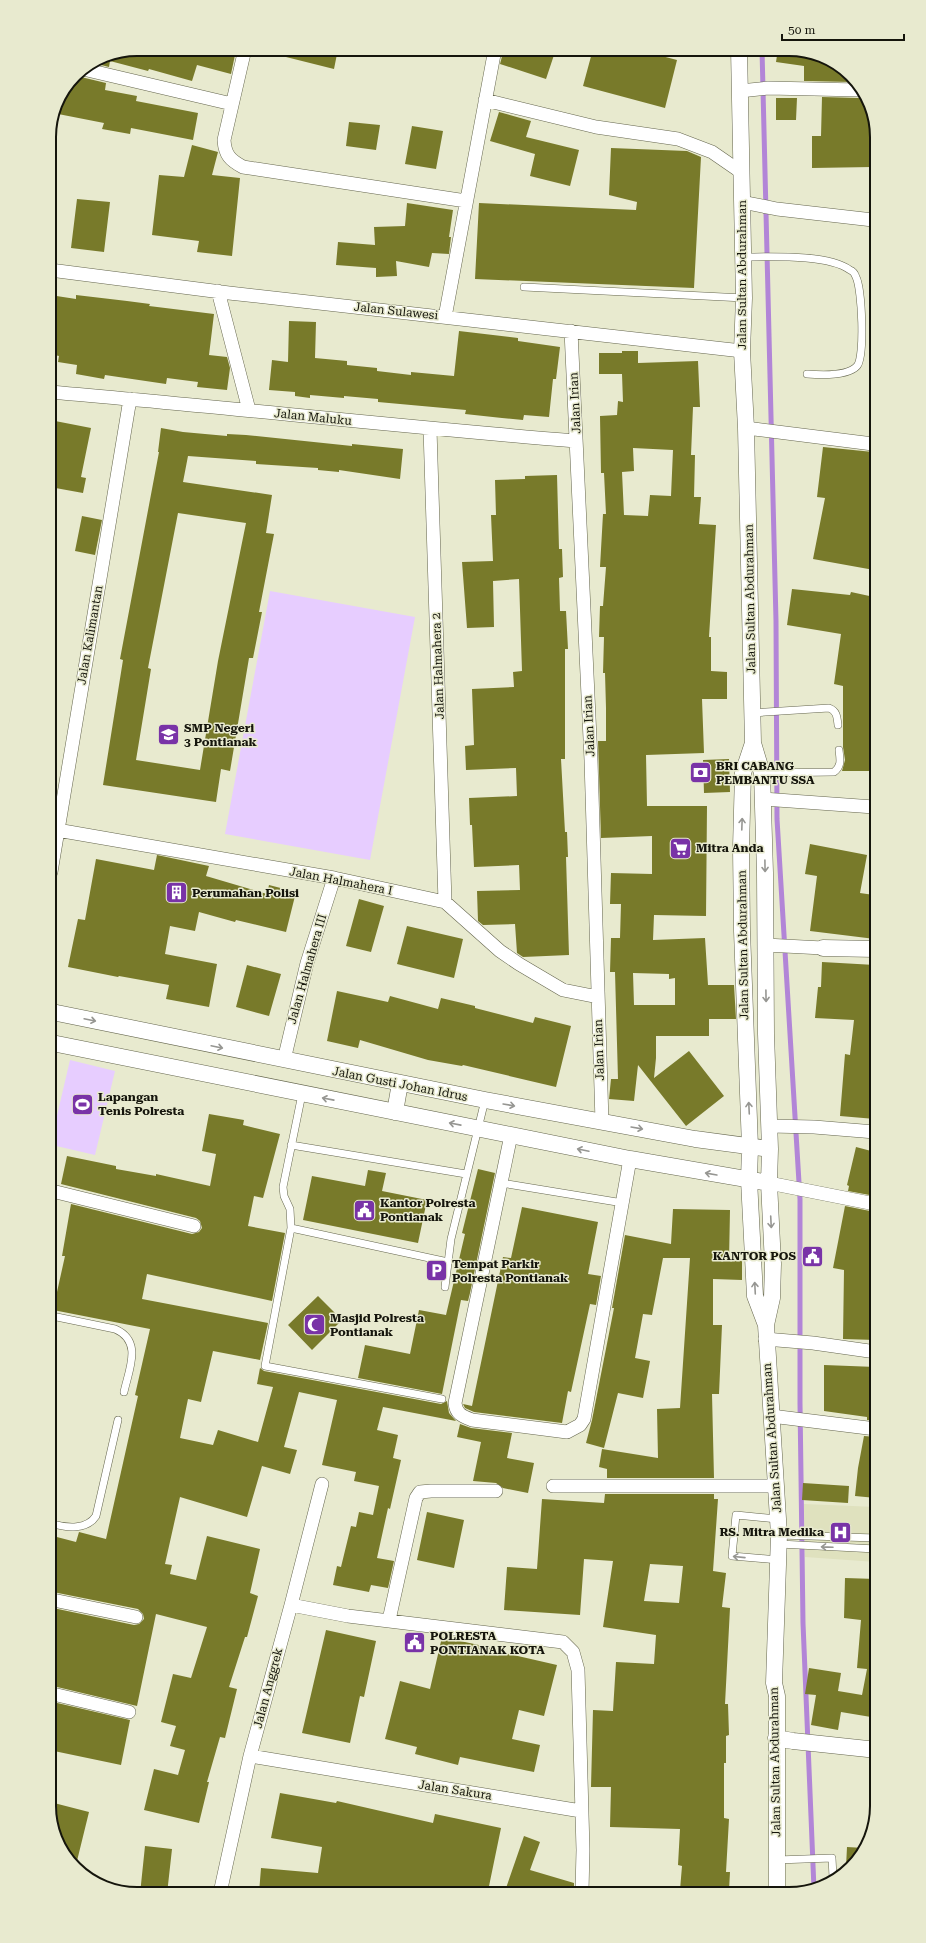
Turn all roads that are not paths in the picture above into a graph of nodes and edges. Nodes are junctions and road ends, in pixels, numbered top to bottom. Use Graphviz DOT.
graph roads {
  1 [pos="243,56"];
  2 [pos="494,56"];
  3 [pos="739,56"];
  4 [pos="90,72"];
  5 [pos="854,90"];
  6 [pos="741,91"];
  7 [pos="485,100"];
  8 [pos="232,104"];
  9 [pos="741,172"];
  10 [pos="466,201"];
  11 [pos="742,202"];
  12 [pos="870,220"];
  13 [pos="744,257"];
  14 [pos="56,271"];
  15 [pos="524,287"];
  16 [pos="218,292"];
  17 [pos="744,298"];
  18 [pos="445,317"];
  19 [pos="571,331"];
  20 [pos="742,351"];
  21 [pos="807,374"];
  22 [pos="56,393"];
  23 [pos="130,399"];
  24 [pos="249,410"];
  25 [pos="746,428"];
  26 [pos="430,429"];
  27 [pos="576,441"];
  28 [pos="870,444"];
  29 [pos="752,713"];
  30 [pos="838,724"];
  31 [pos="753,743"];
  32 [pos="839,750"];
  33 [pos="767,773"];
  34 [pos="764,799"];
  35 [pos="870,807"];
  36 [pos="58,830"];
  37 [pos="56,842"];
  38 [pos="334,878"];
  39 [pos="445,902"];
  40 [pos="766,945"];
  41 [pos="823,948"];
  42 [pos="870,949"];
  43 [pos="598,997"];
  44 [pos="56,1013"];
  45 [pos="56,1044"];
  46 [pos="284,1060"];
  47 [pos="400,1084"];
  48 [pos="302,1094"];
  49 [pos="485,1100"];
  50 [pos="395,1112"];
  51 [pos="602,1122"];
  52 [pos="776,1126"];
  53 [pos="478,1128"];
  54 [pos="870,1132"];
  55 [pos="511,1135"];
  56 [pos="291,1145"];
  57 [pos="750,1147"];
  58 [pos="770,1149"];
  59 [pos="630,1159"];
  60 [pos="466,1174"];
  61 [pos="749,1180"];
  62 [pos="501,1182"];
  63 [pos="770,1183"];
  64 [pos="56,1192"];
  65 [pos="623,1203"];
  66 [pos="870,1203"];
  67 [pos="194,1226"];
  68 [pos="291,1228"];
  69 [pos="448,1262"];
  70 [pos="445,1287"];
  71 [pos="56,1317"];
  72 [pos="766,1332"];
  73 [pos="870,1351"];
  74 [pos="124,1392"];
  75 [pos="442,1399"];
  76 [pos="771,1416"];
  77 [pos="118,1420"];
  78 [pos="870,1428"];
  79 [pos="322,1484"];
  80 [pos="553,1486"];
  81 [pos="775,1486"];
  82 [pos="496,1491"];
  83 [pos="777,1519"];
  84 [pos="56,1525"];
  85 [pos="870,1538"];
  86 [pos="775,1540"];
  87 [pos="870,1549"];
  88 [pos="778,1560"];
  89 [pos="56,1601"];
  90 [pos="291,1604"];
  91 [pos="136,1617"];
  92 [pos="389,1620"];
  93 [pos="772,1689"];
  94 [pos="56,1695"];
  95 [pos="129,1712"];
  96 [pos="776,1738"];
  97 [pos="870,1749"];
  98 [pos="250,1756"];
  99 [pos="581,1811"];
  100 [pos="777,1860"];
  101 [pos="833,1873"];
  102 [pos="221,1887"];
  103 [pos="582,1887"];
  104 [pos="767,1887"];
  105 [pos="776,1887"];
  1 -- 8 [label="street"];
  2 -- 7 [label="street"];
  3 -- 6 [label="street, Jalan Sultan Abdurahman"];
  4 -- 8 [label="street"];
  5 -- 6 [label="street"];
  6 -- 9 [label="street, Jalan Sultan Abdurahman"];
  7 -- 9 [label="street"];
  7 -- 10 [label="street"];
  8 -- 10 [label="street"];
  9 -- 11 [label="street, Jalan Sultan Abdurahman"];
  10 -- 18 [label="street"];
  11 -- 12 [label="street"];
  11 -- 13 [label="street, Jalan Sultan Abdurahman"];
  13 -- 17 [label="street, Jalan Sultan Abdurahman"];
  13 -- 21 [label="lane"];
  14 -- 16 [label="street, Jalan Sulawesi"];
  15 -- 17 [label="lane"];
  16 -- 18 [label="street, Jalan Sulawesi"];
  16 -- 24 [label="street"];
  17 -- 20 [label="street, Jalan Sultan Abdurahman"];
  18 -- 19 [label="street, Jalan Sulawesi"];
  19 -- 20 [label="street, Jalan Sulawesi"];
  19 -- 27 [label="street, Jalan Irian"];
  20 -- 25 [label="street, Jalan Sultan Abdurahman"];
  22 -- 23 [label="street, Jalan Maluku"];
  23 -- 24 [label="street, Jalan Maluku"];
  23 -- 36 [label="street, Jalan Kalimantan"];
  24 -- 26 [label="street, Jalan Maluku"];
  25 -- 28 [label="street"];
  25 -- 29 [label="street, Jalan Sultan Abdurahman"];
  26 -- 27 [label="street, Jalan Maluku"];
  26 -- 39 [label="street, Jalan Halmahera 2"];
  27 -- 43 [label="street, Jalan Irian"];
  29 -- 30 [label="lane"];
  29 -- 31 [label="street, Jalan Sultan Abdurahman"];
  31 -- 33 [label="street"];
  57 -- 31 [label="street, Jalan Sultan Abdurahman, one-way"];
  32 -- 33 [label="lane"];
  33 -- 34 [label="street"];
  34 -- 35 [label="street"];
  34 -- 40 [label="street, one-way"];
  36 -- 37 [label="street, Jalan Kalimantan"];
  36 -- 38 [label="street, Jalan Halmahera I"];
  38 -- 39 [label="street, Jalan Halmahera I"];
  38 -- 46 [label="street, Jalan Halmahera III"];
  39 -- 43 [label="street, Jalan Halmahera I"];
  40 -- 41 [label="street"];
  40 -- 52 [label="street, one-way"];
  41 -- 42 [label="street"];
  43 -- 51 [label="street, Jalan Irian"];
  44 -- 46 [label="street, Jalan Gusti Johan Idrus, one-way"];
  45 -- 48 [label="street"];
  46 -- 47 [label="street, Jalan Gusti Johan Idrus"];
  47 -- 49 [label="street, Jalan Gusti Johan Idrus"];
  47 -- 50 [label="street"];
  50 -- 48 [label="street, one-way"];
  48 -- 56 [label="lane"];
  49 -- 51 [label="street, Jalan Gusti Johan Idrus, one-way"];
  49 -- 53 [label="lane"];
  53 -- 50 [label="street, one-way"];
  51 -- 57 [label="street, Jalan Gusti Johan Idrus, one-way"];
  52 -- 54 [label="street"];
  52 -- 58 [label="street"];
  53 -- 55 [label="street"];
  53 -- 60 [label="lane"];
  59 -- 55 [label="street, one-way"];
  55 -- 62 [label="street"];
  56 -- 60 [label="lane"];
  56 -- 68 [label="lane"];
  57 -- 58 [label="street, Jalan Gusti Johan Idrus"];
  57 -- 61 [label="street, Jalan Sultan Abdurahman"];
  58 -- 63 [label="street"];
  61 -- 59 [label="street, one-way"];
  59 -- 65 [label="street"];
  60 -- 69 [label="lane"];
  61 -- 63 [label="street"];
  72 -- 61 [label="street, Jalan Sultan Abdurahman, one-way"];
  62 -- 65 [label="lane"];
  62 -- 65 [label="street"];
  63 -- 66 [label="street"];
  63 -- 72 [label="street, one-way"];
  64 -- 67 [label="street"];
  68 -- 69 [label="lane"];
  68 -- 75 [label="lane"];
  69 -- 70 [label="lane"];
  71 -- 74 [label="lane"];
  72 -- 73 [label="street"];
  72 -- 76 [label="street, Jalan Sultan Abdurahman"];
  76 -- 78 [label="street"];
  76 -- 81 [label="street, Jalan Sultan Abdurahman"];
  77 -- 84 [label="lane"];
  79 -- 90 [label="street, Jalan Anggrek"];
  80 -- 81 [label="street"];
  81 -- 83 [label="street, Jalan Sultan Abdurahman"];
  82 -- 92 [label="street"];
  83 -- 86 [label="street, Jalan Sultan Abdurahman"];
  88 -- 83 [label="lane, one-way"];
  85 -- 86 [label="lane"];
  87 -- 86 [label="lane, one-way"];
  86 -- 88 [label="street, Jalan Sultan Abdurahman"];
  88 -- 93 [label="street, Jalan Sultan Abdurahman"];
  89 -- 91 [label="street"];
  90 -- 92 [label="street"];
  90 -- 98 [label="street, Jalan Anggrek"];
  92 -- 99 [label="street"];
  93 -- 96 [label="street, Jalan Sultan Abdurahman"];
  93 -- 104 [label="street, Jalan Sultan Abdurahman"];
  94 -- 95 [label="street"];
  96 -- 97 [label="street"];
  96 -- 100 [label="street, Jalan Sultan Abdurahman"];
  98 -- 99 [label="street, Jalan Sakura"];
  98 -- 102 [label="street, Jalan Anggrek"];
  99 -- 103 [label="street"];
  100 -- 101 [label="lane"];
  100 -- 105 [label="street, Jalan Sultan Abdurahman"];
}
